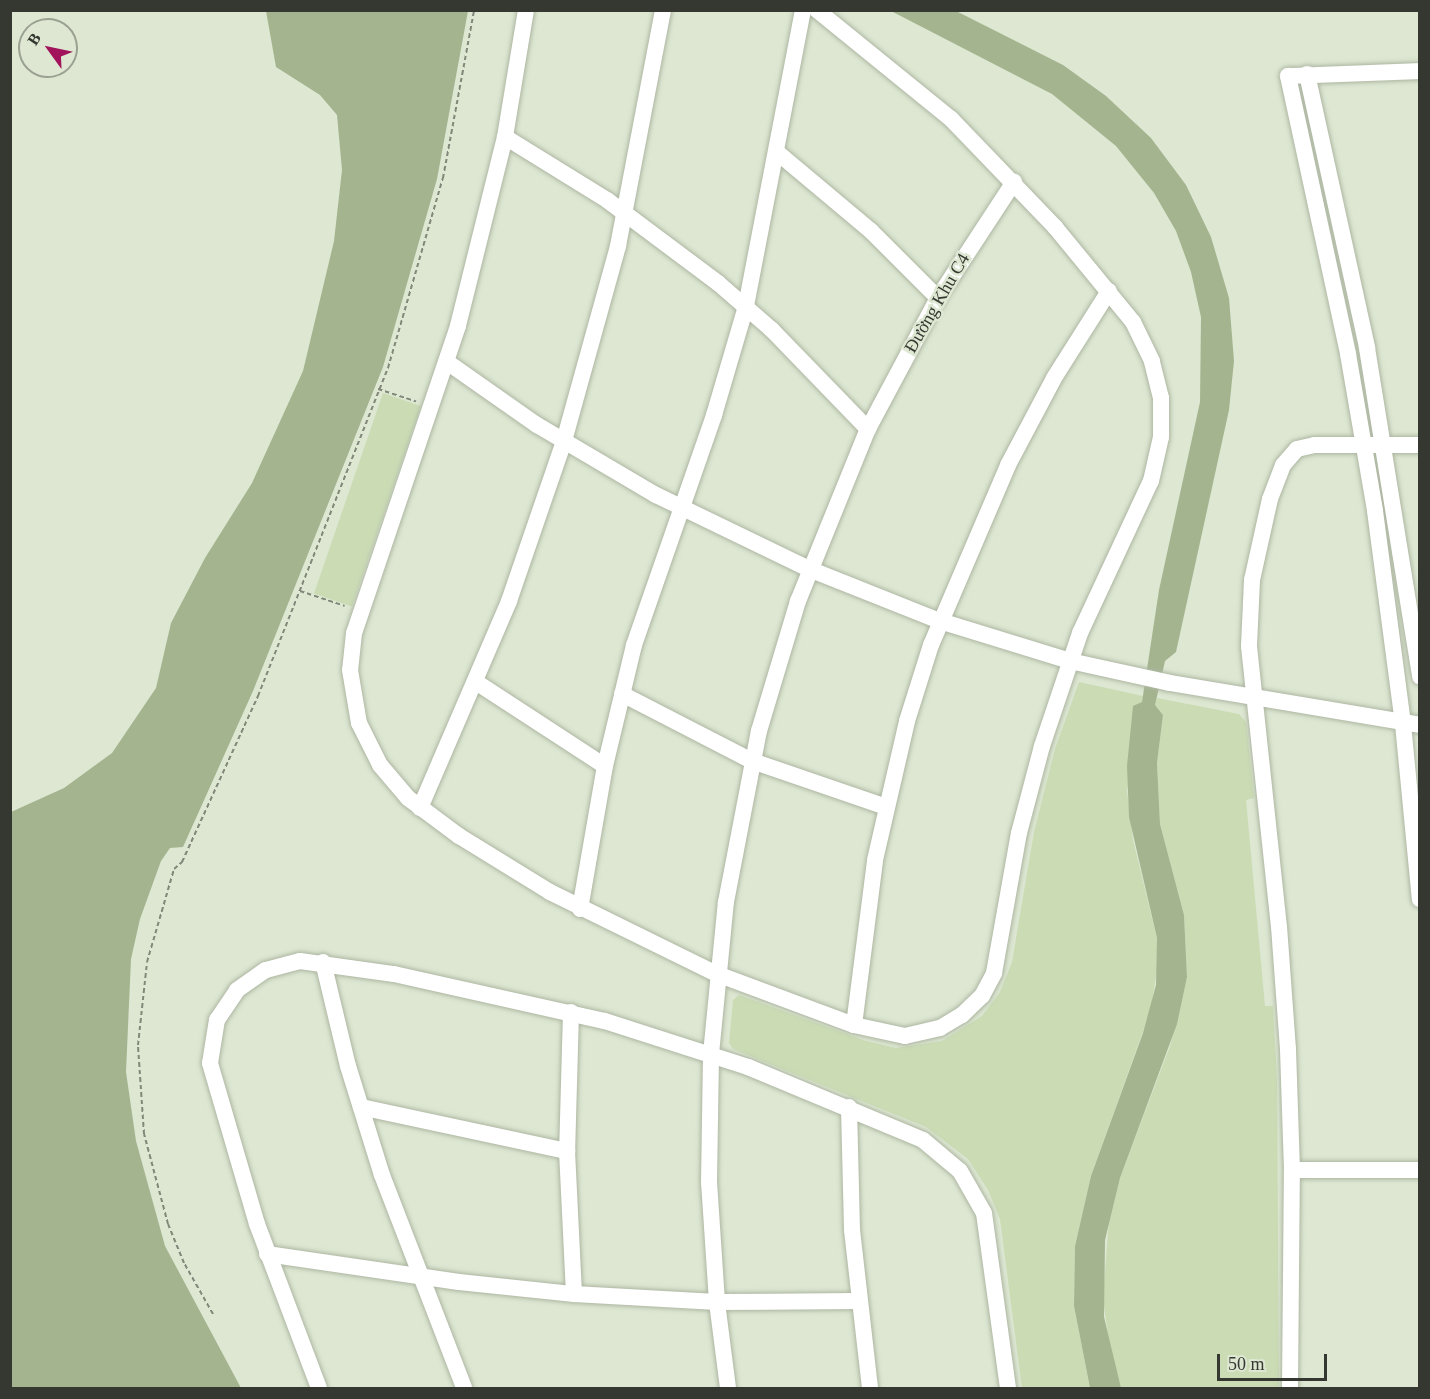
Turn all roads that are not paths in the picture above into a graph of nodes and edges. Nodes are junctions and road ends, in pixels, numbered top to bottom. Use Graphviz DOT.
graph roads {
  1 [pos="526,10"];
  2 [pos="663,10"];
  3 [pos="803,10"];
  4 [pos="817,10"];
  5 [pos="1419,70"];
  6 [pos="1308,74"];
  7 [pos="505,137"];
  8 [pos="778,153"];
  9 [pos="1014,182"];
  10 [pos="625,213"];
  11 [pos="1109,291"];
  12 [pos="938,298"];
  13 [pos="746,306"];
  14 [pos="447,362"];
  15 [pos="868,429"];
  16 [pos="564,441"];
  17 [pos="1419,444"];
  18 [pos="1364,445"];
  19 [pos="1384,445"];
  20 [pos="681,508"];
  21 [pos="810,569"];
  22 [pos="940,621"];
  23 [pos="1070,661"];
  24 [pos="1419,677"];
  25 [pos="476,682"];
  26 [pos="622,694"];
  27 [pos="1256,700"];
  28 [pos="1411,724"];
  29 [pos="752,761"];
  30 [pos="605,766"];
  31 [pos="886,807"];
  32 [pos="420,808"];
  33 [pos="1419,899"];
  34 [pos="580,909"];
  35 [pos="323,962"];
  36 [pos="717,974"];
  37 [pos="571,1012"];
  38 [pos="854,1025"];
  39 [pos="711,1054"];
  40 [pos="361,1107"];
  41 [pos="849,1107"];
  42 [pos="567,1151"];
  43 [pos="1292,1170"];
  44 [pos="1419,1170"];
  45 [pos="267,1254"];
  46 [pos="418,1277"];
  47 [pos="574,1294"];
  48 [pos="858,1301"];
  49 [pos="717,1302"];
  50 [pos="319,1389"];
  51 [pos="464,1389"];
  52 [pos="728,1389"];
  53 [pos="870,1389"];
  54 [pos="1008,1389"];
  55 [pos="1290,1389"];
  1 -- 7 [label="street"];
  2 -- 10 [label="street"];
  3 -- 8 [label="street"];
  4 -- 9 [label="street"];
  5 -- 6 [label="street"];
  6 -- 18 [label="street"];
  6 -- 19 [label="street"];
  7 -- 10 [label="street"];
  7 -- 14 [label="street"];
  8 -- 12 [label="street"];
  8 -- 13 [label="street"];
  9 -- 11 [label="street"];
  9 -- 12 [label="street, Đường Khu C4"];
  10 -- 13 [label="street"];
  10 -- 16 [label="street"];
  11 -- 22 [label="street"];
  11 -- 23 [label="street"];
  12 -- 15 [label="street, Đường Khu C4"];
  13 -- 15 [label="street"];
  13 -- 20 [label="street"];
  14 -- 16 [label="street"];
  14 -- 32 [label="street"];
  15 -- 21 [label="street, Đường Khu C4"];
  16 -- 20 [label="street"];
  16 -- 25 [label="street"];
  17 -- 19 [label="street"];
  18 -- 19 [label="street"];
  18 -- 27 [label="street"];
  18 -- 28 [label="street"];
  19 -- 24 [label="street"];
  20 -- 21 [label="street"];
  20 -- 26 [label="street"];
  21 -- 22 [label="street"];
  21 -- 29 [label="street, Đường Khu C4"];
  22 -- 23 [label="street"];
  22 -- 31 [label="street"];
  23 -- 27 [label="street"];
  23 -- 38 [label="street"];
  25 -- 30 [label="street"];
  25 -- 32 [label="street"];
  26 -- 29 [label="street"];
  26 -- 30 [label="street"];
  27 -- 28 [label="street"];
  27 -- 43 [label="street"];
  28 -- 33 [label="street"];
  29 -- 31 [label="street"];
  29 -- 36 [label="street, Đường Khu C4"];
  30 -- 34 [label="street"];
  31 -- 38 [label="street"];
  32 -- 34 [label="street"];
  34 -- 36 [label="street"];
  35 -- 37 [label="street"];
  35 -- 40 [label="street"];
  35 -- 45 [label="street"];
  36 -- 38 [label="street"];
  36 -- 39 [label="street, Đường Khu C4"];
  37 -- 39 [label="street"];
  37 -- 42 [label="street"];
  39 -- 41 [label="street"];
  39 -- 49 [label="street, Đường Khu C4"];
  40 -- 42 [label="street"];
  40 -- 46 [label="street"];
  41 -- 48 [label="street"];
  41 -- 54 [label="street"];
  42 -- 47 [label="street"];
  43 -- 44 [label="street"];
  43 -- 55 [label="street"];
  45 -- 46 [label="street"];
  45 -- 50 [label="street"];
  46 -- 47 [label="street"];
  46 -- 51 [label="street"];
  47 -- 49 [label="street"];
  48 -- 49 [label="street"];
  48 -- 53 [label="street"];
  49 -- 52 [label="street, Đường Khu C4"];
}
